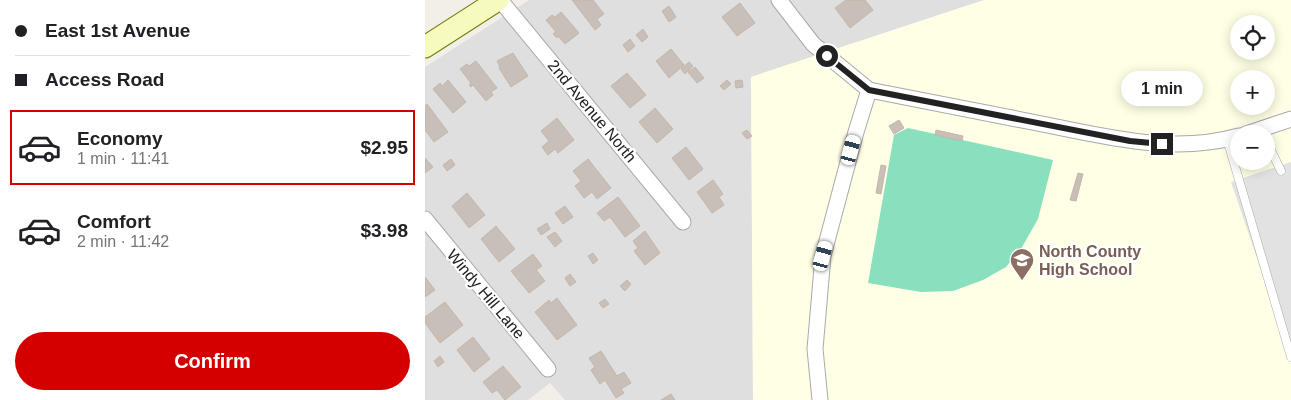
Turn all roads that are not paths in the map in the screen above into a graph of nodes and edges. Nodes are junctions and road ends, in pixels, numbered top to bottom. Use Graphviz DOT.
graph roads {
  1 [pos="499,0"];
  2 [pos="779,0"];
  3 [pos="425,47"];
  4 [pos="869,90"];
  5 [pos="1291,119"];
  6 [pos="1275,128"];
  7 [pos="1230,138"];
  8 [pos="1275,158"];
  9 [pos="1242,170"];
  10 [pos="1281,171"];
  11 [pos="425,219"];
  12 [pos="683,222"];
  13 [pos="1291,357"];
  14 [pos="548,368"];
  15 [pos="820,400"];
  1 -- 3 [label="main road"];
  1 -- 12 [label="street, 2nd Avenue North"];
  2 -- 4 [label="street"];
  4 -- 7 [label="street"];
  4 -- 15 [label="street"];
  5 -- 6 [label="street"];
  8 -- 10 [label="lane"];
  9 -- 13 [label="lane"];
  11 -- 14 [label="street, Windy Hill Lane"];
}
